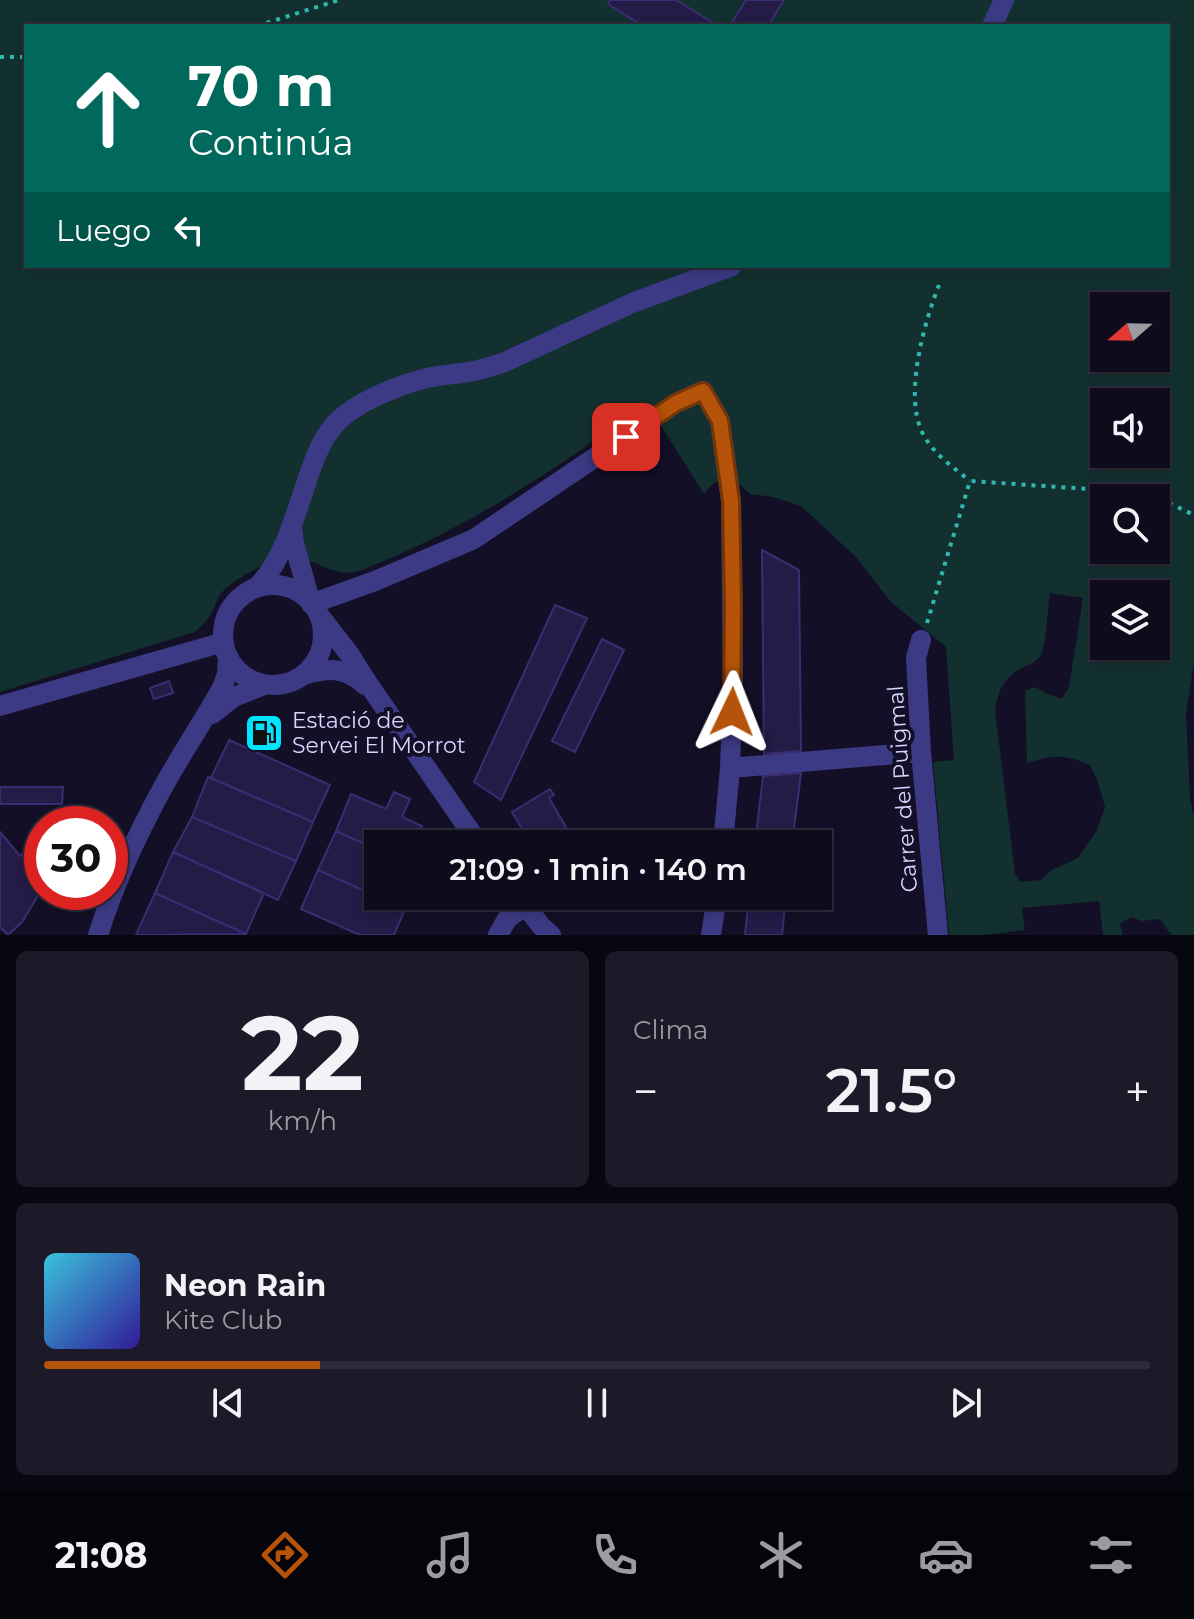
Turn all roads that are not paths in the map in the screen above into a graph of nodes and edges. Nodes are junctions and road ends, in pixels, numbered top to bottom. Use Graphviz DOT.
graph roads {
  1 [pos="1004,0"];
  2 [pos="993,24"];
  3 [pos="727,268"];
  4 [pos="292,527"];
  5 [pos="256,588"];
  6 [pos="315,609"];
  7 [pos="921,640"];
  8 [pos="226,649"];
  9 [pos="303,675"];
  10 [pos="264,685"];
  11 [pos="376,696"];
  12 [pos="0,706"];
  13 [pos="198,728"];
  14 [pos="921,752"];
  15 [pos="730,768"];
  16 [pos="469,830"];
  17 [pos="724,830"];
  18 [pos="514,910"];
  19 [pos="529,910"];
  20 [pos="715,910"];
  21 [pos="98,935"];
  22 [pos="498,935"];
  23 [pos="551,935"];
  24 [pos="711,935"];
  25 [pos="938,935"];
  1 -- 2 [label="street"];
  3 -- 4 [label="street"];
  4 -- 5 [label="street"];
  4 -- 6 [label="street"];
  5 -- 6 [label="street"];
  5 -- 8 [label="street"];
  6 -- 9 [label="street"];
  6 -- 11 [label="street"];
  6 -- 15 [label="street"];
  7 -- 14 [label="street, Carrer del Puigmal"];
  8 -- 10 [label="street"];
  8 -- 12 [label="street"];
  8 -- 13 [label="street"];
  9 -- 10 [label="street"];
  9 -- 11 [label="street"];
  10 -- 13 [label="street"];
  11 -- 16 [label="street"];
  13 -- 21 [label="street"];
  14 -- 15 [label="street"];
  14 -- 25 [label="street, Carrer del Puigmal"];
  15 -- 17 [label="street"];
  18 -- 22 [label="street"];
  19 -- 23 [label="street"];
  20 -- 24 [label="street"];
}
